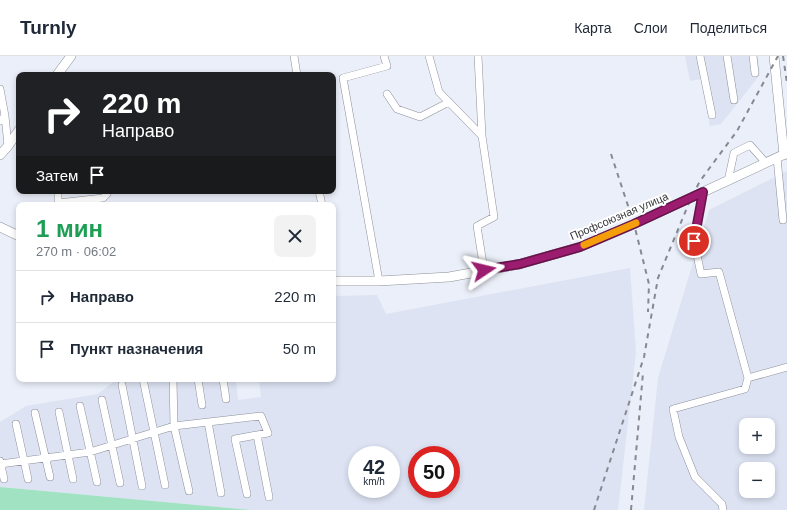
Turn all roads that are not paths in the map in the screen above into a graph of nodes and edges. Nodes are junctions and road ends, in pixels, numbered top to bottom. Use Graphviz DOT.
graph roads {
  1 [pos="71,56"];
  2 [pos="294,56"];
  3 [pos="384,56"];
  4 [pos="429,56"];
  5 [pos="478,56"];
  6 [pos="700,56"];
  7 [pos="727,56"];
  8 [pos="753,56"];
  9 [pos="774,56"];
  10 [pos="60,72"];
  11 [pos="297,72"];
  12 [pos="755,73"];
  13 [pos="0,89"];
  14 [pos="387,94"];
  15 [pos="734,100"];
  16 [pos="449,102"];
  17 [pos="712,115"];
  18 [pos="2,118"];
  19 [pos="16,134"];
  20 [pos="482,136"];
  21 [pos="8,146"];
  22 [pos="0,155"];
  23 [pos="783,155"];
  24 [pos="766,163"];
  25 [pos="728,181"];
  26 [pos="703,192"];
  27 [pos="107,194"];
  28 [pos="73,202"];
  29 [pos="783,220"];
  30 [pos="0,227"];
  31 [pos="16,235"];
  32 [pos="484,270"];
  33 [pos="336,281"];
  34 [pos="379,281"];
  35 [pos="787,367"];
  36 [pos="748,378"];
  37 [pos="144,382"];
  38 [pos="173,382"];
  39 [pos="198,382"];
  40 [pos="223,382"];
  41 [pos="122,385"];
  42 [pos="226,399"];
  43 [pos="102,400"];
  44 [pos="202,404"];
  45 [pos="80,406"];
  46 [pos="59,412"];
  47 [pos="35,413"];
  48 [pos="208,422"];
  49 [pos="16,424"];
  50 [pos="174,426"];
  51 [pos="154,432"];
  52 [pos="257,435"];
  53 [pos="133,439"];
  54 [pos="112,446"];
  55 [pos="90,452"];
  56 [pos="68,455"];
  57 [pos="45,458"];
  58 [pos="24,460"];
  59 [pos="0,463"];
  60 [pos="50,477"];
  61 [pos="4,479"];
  62 [pos="28,479"];
  63 [pos="73,479"];
  64 [pos="97,482"];
  65 [pos="120,483"];
  66 [pos="165,485"];
  67 [pos="142,486"];
  68 [pos="189,491"];
  69 [pos="221,493"];
  70 [pos="247,494"];
  71 [pos="269,497"];
  72 [pos="723,510"];
  1 -- 10 [label="main road"];
  2 -- 11 [label="street"];
  3 -- 34 [label="street"];
  4 -- 16 [label="street"];
  5 -- 20 [label="street"];
  6 -- 17 [label="street"];
  7 -- 15 [label="street"];
  8 -- 12 [label="street"];
  9 -- 23 [label="main road"];
  13 -- 18 [label="street"];
  14 -- 16 [label="street"];
  16 -- 20 [label="street"];
  18 -- 21 [label="street"];
  19 -- 21 [label="main road"];
  20 -- 32 [label="street"];
  21 -- 22 [label="main road"];
  23 -- 24 [label="main road, Профсоюзная улица"];
  23 -- 29 [label="street"];
  24 -- 25 [label="main road, Профсоюзная улица"];
  24 -- 25 [label="street"];
  25 -- 26 [label="main road, Профсоюзная улица"];
  26 -- 32 [label="main road, Профсоюзная улица"];
  26 -- 36 [label="street"];
  27 -- 28 [label="street"];
  30 -- 31 [label="main road"];
  32 -- 34 [label="main road, Профсоюзная улица"];
  33 -- 34 [label="main road, Профсоюзная улица"];
  35 -- 36 [label="street"];
  36 -- 72 [label="street"];
  37 -- 51 [label="street"];
  38 -- 50 [label="street"];
  39 -- 44 [label="street"];
  40 -- 42 [label="street"];
  41 -- 53 [label="street"];
  43 -- 54 [label="street"];
  45 -- 55 [label="street"];
  46 -- 56 [label="street"];
  47 -- 57 [label="street"];
  48 -- 50 [label="street"];
  48 -- 52 [label="street"];
  48 -- 69 [label="street"];
  49 -- 58 [label="street"];
  50 -- 51 [label="street"];
  50 -- 68 [label="street"];
  51 -- 53 [label="street"];
  51 -- 66 [label="street"];
  52 -- 70 [label="street"];
  52 -- 71 [label="street"];
  53 -- 54 [label="street"];
  53 -- 67 [label="street"];
  54 -- 55 [label="street"];
  54 -- 65 [label="street"];
  55 -- 56 [label="street"];
  55 -- 64 [label="street"];
  56 -- 57 [label="street"];
  56 -- 63 [label="street"];
  57 -- 58 [label="street"];
  57 -- 60 [label="street"];
  58 -- 59 [label="street"];
  58 -- 62 [label="street"];
  59 -- 61 [label="street"];
}
